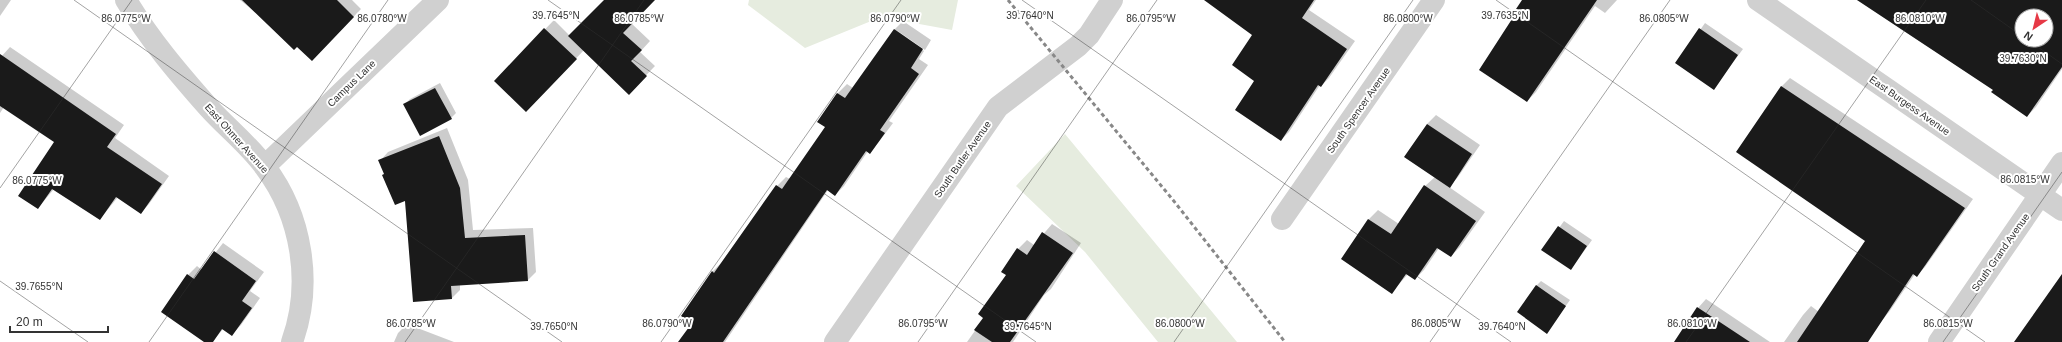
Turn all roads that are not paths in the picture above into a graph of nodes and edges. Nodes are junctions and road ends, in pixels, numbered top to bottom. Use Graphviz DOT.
graph roads {
  1 [pos="126,0"];
  2 [pos="438,0"];
  3 [pos="1112,0"];
  4 [pos="1434,0"];
  5 [pos="1758,0"];
  6 [pos="2062,163"];
  7 [pos="265,166"];
  8 [pos="2040,195"];
  9 [pos="2062,210"];
  10 [pos="1282,219"];
  11 [pos="292,342"];
  12 [pos="835,342"];
  13 [pos="1939,342"];
  1 -- 7 [label="street, East Ohmer Avenue"];
  2 -- 7 [label="street, Campus Lane"];
  3 -- 12 [label="street, South Butler Avenue"];
  4 -- 10 [label="street, South Spencer Avenue"];
  5 -- 8 [label="street, East Burgess Avenue"];
  6 -- 8 [label="street, South Grand Avenue"];
  7 -- 11 [label="street, East Ohmer Avenue"];
  8 -- 9 [label="street, East Burgess Avenue"];
  8 -- 13 [label="street, South Grand Avenue"];
}
